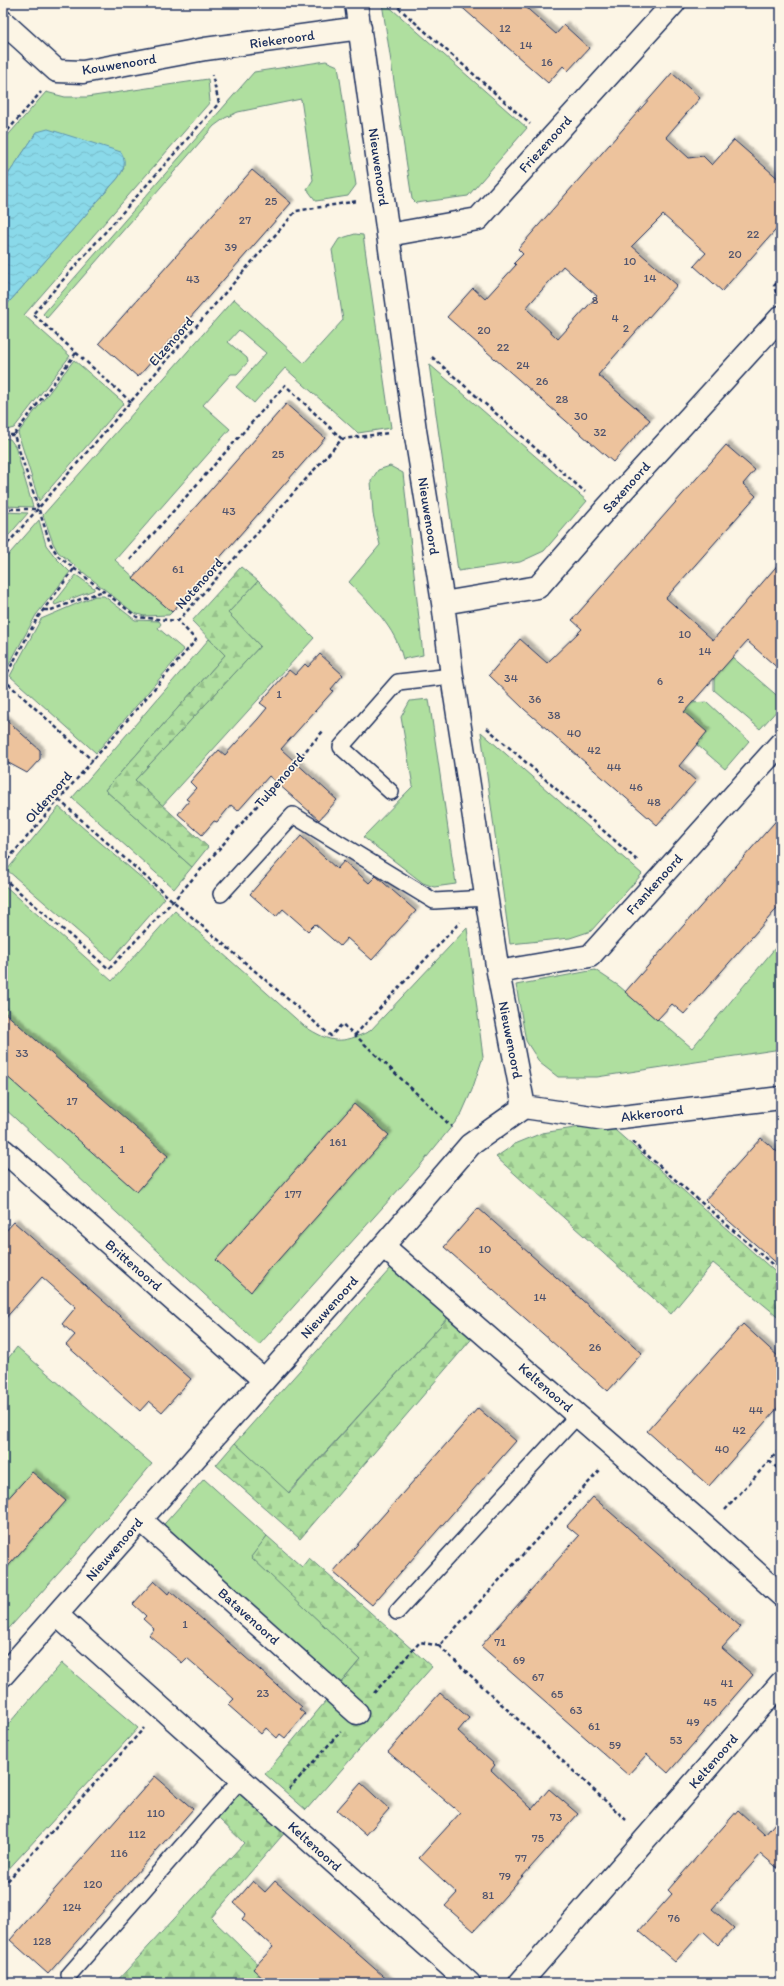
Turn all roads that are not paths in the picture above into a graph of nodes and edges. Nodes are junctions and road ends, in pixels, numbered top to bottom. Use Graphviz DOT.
graph roads {
  1 [pos="356,3"];
  2 [pos="674,3"];
  3 [pos="3,22"];
  4 [pos="360,28"];
  5 [pos="205,49"];
  6 [pos="388,235"];
  7 [pos="781,317"];
  8 [pos="443,603"];
  9 [pos="452,676"];
  10 [pos="781,743"];
  11 [pos="391,792"];
  12 [pos="221,894"];
  13 [pos="488,904"];
  14 [pos="498,972"];
  15 [pos="781,1098"];
  16 [pos="524,1107"];
  17 [pos="3,1150"];
  18 [pos="383,1246"];
  19 [pos="264,1380"];
  20 [pos="578,1415"];
  21 [pos="140,1519"];
  22 [pos="781,1595"];
  23 [pos="397,1612"];
  24 [pos="57,1615"];
  25 [pos="3,1675"];
  26 [pos="781,1683"];
  27 [pos="357,1713"];
  28 [pos="241,1779"];
  29 [pos="69,1975"];
  30 [pos="469,1983"];
  31 [pos="520,1983"];
  1 -- 4 [label="street, Nieuwenoord"];
  2 -- 6 [label="street, Friezenoord"];
  3 -- 5 [label="street, Kouwenoord"];
  4 -- 5 [label="street, Riekeroord"];
  4 -- 6 [label="street, Nieuwenoord"];
  6 -- 8 [label="street, Nieuwenoord"];
  7 -- 8 [label="street, Saxenoord"];
  8 -- 9 [label="street, Nieuwenoord"];
  9 -- 11 [label="lane"];
  9 -- 13 [label="street, Nieuwenoord"];
  10 -- 14 [label="street, Frankenoord"];
  12 -- 13 [label="lane"];
  13 -- 14 [label="street, Nieuwenoord"];
  14 -- 16 [label="street, Nieuwenoord"];
  15 -- 16 [label="street, Akkeroord"];
  16 -- 18 [label="street, Nieuwenoord"];
  17 -- 19 [label="street, Brittenoord"];
  18 -- 19 [label="street, Nieuwenoord"];
  18 -- 20 [label="street, Keltenoord"];
  19 -- 21 [label="street, Nieuwenoord"];
  20 -- 22 [label="street, Keltenoord"];
  20 -- 23 [label="lane"];
  21 -- 24 [label="street, Nieuwenoord"];
  21 -- 27 [label="street, Batavenoord"];
  24 -- 25 [label="street, Nieuwenoord"];
  24 -- 28 [label="street, Keltenoord"];
  26 -- 31 [label="street, Keltenoord"];
  28 -- 29 [label="lane"];
  28 -- 30 [label="street, Keltenoord"];
}
